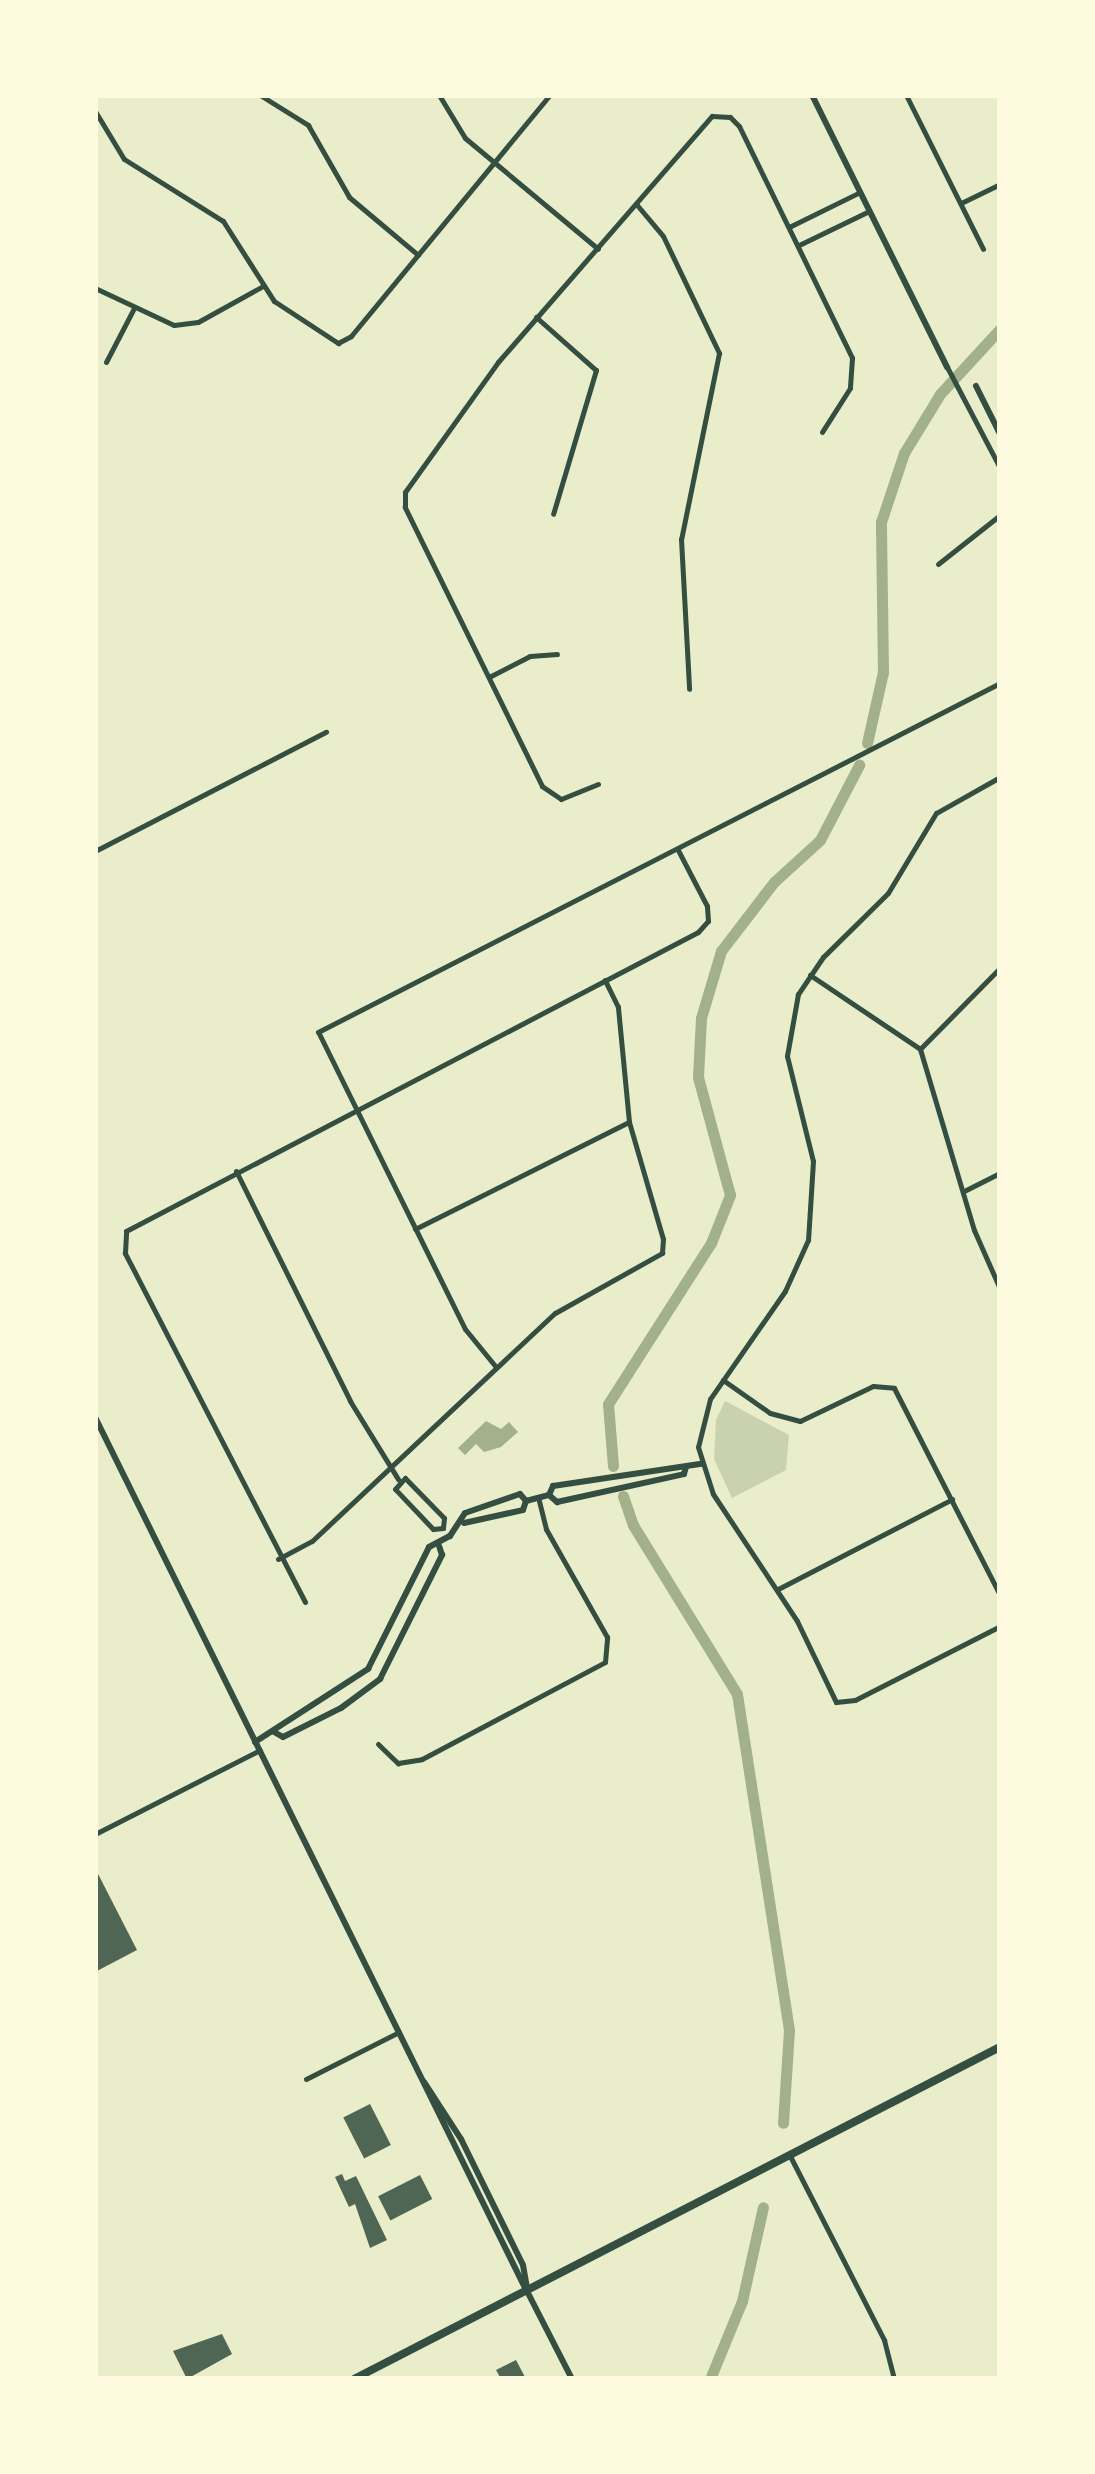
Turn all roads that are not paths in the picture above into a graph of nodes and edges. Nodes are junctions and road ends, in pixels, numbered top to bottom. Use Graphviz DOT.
graph roads {
  1 [pos="260,95"];
  2 [pos="439,95"];
  3 [pos="550,95"];
  4 [pos="812,95"];
  5 [pos="906,95"];
  6 [pos="95,111"];
  7 [pos="494,162"];
  8 [pos="1000,184"];
  9 [pos="860,192"];
  10 [pos="961,203"];
  11 [pos="637,204"];
  12 [pos="869,211"];
  13 [pos="789,226"];
  14 [pos="798,245"];
  15 [pos="598,248"];
  16 [pos="983,249"];
  17 [pos="418,254"];
  18 [pos="262,286"];
  19 [pos="95,288"];
  20 [pos="134,308"];
  21 [pos="536,317"];
  22 [pos="106,362"];
  23 [pos="946,368"];
  24 [pos="976,386"];
  25 [pos="822,432"];
  26 [pos="1000,434"];
  27 [pos="1000,468"];
  28 [pos="553,514"];
  29 [pos="1000,515"];
  30 [pos="938,564"];
  31 [pos="557,654"];
  32 [pos="489,677"];
  33 [pos="1000,683"];
  34 [pos="689,688"];
  35 [pos="326,732"];
  36 [pos="1000,777"];
  37 [pos="598,784"];
  38 [pos="678,850"];
  39 [pos="95,851"];
  40 [pos="1000,968"];
  41 [pos="810,975"];
  42 [pos="605,980"];
  43 [pos="920,1050"];
  44 [pos="356,1109"];
  45 [pos="628,1122"];
  46 [pos="236,1170"];
  47 [pos="1000,1173"];
  48 [pos="964,1190"];
  49 [pos="415,1229"];
  50 [pos="1000,1288"];
  51 [pos="496,1367"];
  52 [pos="724,1380"];
  53 [pos="95,1417"];
  54 [pos="701,1464"];
  55 [pos="686,1467"];
  56 [pos="389,1468"];
  57 [pos="398,1479"];
  58 [pos="549,1495"];
  59 [pos="538,1498"];
  60 [pos="952,1499"];
  61 [pos="526,1501"];
  62 [pos="464,1523"];
  63 [pos="442,1528"];
  64 [pos="450,1536"];
  65 [pos="439,1546"];
  66 [pos="278,1560"];
  67 [pos="778,1589"];
  68 [pos="1000,1595"];
  69 [pos="305,1602"];
  70 [pos="1000,1626"];
  71 [pos="274,1732"];
  72 [pos="255,1742"];
  73 [pos="378,1744"];
  74 [pos="260,1750"];
  75 [pos="95,1834"];
  76 [pos="399,2032"];
  77 [pos="1000,2048"];
  78 [pos="306,2079"];
  79 [pos="424,2081"];
  80 [pos="790,2156"];
  81 [pos="528,2292"];
  82 [pos="354,2379"];
  83 [pos="572,2379"];
  84 [pos="894,2379"];
  1 -- 17 [label="street"];
  2 -- 7 [label="street"];
  3 -- 7 [label="street"];
  4 -- 9 [label="street"];
  5 -- 10 [label="street"];
  6 -- 18 [label="street"];
  7 -- 15 [label="street"];
  7 -- 17 [label="street"];
  8 -- 10 [label="street"];
  9 -- 12 [label="street"];
  9 -- 13 [label="street"];
  10 -- 16 [label="street"];
  11 -- 13 [label="street"];
  11 -- 15 [label="street"];
  11 -- 34 [label="street"];
  12 -- 14 [label="street"];
  12 -- 23 [label="street"];
  13 -- 14 [label="street"];
  14 -- 25 [label="street"];
  15 -- 21 [label="street"];
  17 -- 18 [label="street"];
  18 -- 20 [label="street"];
  19 -- 20 [label="street"];
  20 -- 22 [label="street"];
  21 -- 28 [label="street"];
  21 -- 32 [label="street"];
  23 -- 27 [label="street"];
  24 -- 26 [label="street"];
  29 -- 30 [label="street"];
  31 -- 32 [label="street"];
  32 -- 37 [label="street"];
  33 -- 38 [label="street"];
  35 -- 39 [label="street"];
  36 -- 41 [label="street"];
  38 -- 42 [label="street"];
  38 -- 44 [label="street"];
  40 -- 43 [label="street"];
  41 -- 43 [label="street"];
  41 -- 52 [label="street"];
  42 -- 44 [label="street"];
  42 -- 45 [label="street"];
  43 -- 48 [label="street"];
  44 -- 46 [label="street"];
  44 -- 49 [label="street"];
  45 -- 49 [label="street"];
  45 -- 51 [label="street"];
  46 -- 56 [label="street"];
  46 -- 66 [label="street"];
  47 -- 48 [label="street"];
  48 -- 50 [label="street"];
  49 -- 51 [label="street"];
  51 -- 56 [label="street"];
  52 -- 54 [label="street"];
  52 -- 60 [label="street"];
  53 -- 72 [label="street"];
  54 -- 55 [label="street"];
  54 -- 67 [label="street"];
  55 -- 58 [label="street"];
  55 -- 58 [label="street"];
  56 -- 57 [label="street"];
  56 -- 66 [label="street"];
  57 -- 63 [label="street"];
  57 -- 63 [label="street"];
  58 -- 59 [label="street"];
  59 -- 61 [label="street"];
  59 -- 73 [label="street"];
  60 -- 67 [label="street"];
  60 -- 68 [label="street"];
  61 -- 62 [label="street"];
  61 -- 62 [label="street"];
  62 -- 64 [label="street"];
  63 -- 64 [label="street"];
  64 -- 65 [label="street"];
  65 -- 71 [label="street"];
  65 -- 71 [label="street"];
  66 -- 69 [label="street"];
  67 -- 70 [label="street"];
  71 -- 72 [label="street"];
  72 -- 74 [label="street"];
  74 -- 75 [label="street"];
  74 -- 76 [label="street"];
  76 -- 78 [label="street"];
  76 -- 79 [label="street"];
  77 -- 80 [label="main road"];
  79 -- 81 [label="street"];
  79 -- 81 [label="street"];
  80 -- 81 [label="main road"];
  80 -- 84 [label="street"];
  81 -- 82 [label="main road"];
  81 -- 83 [label="street"];
}
